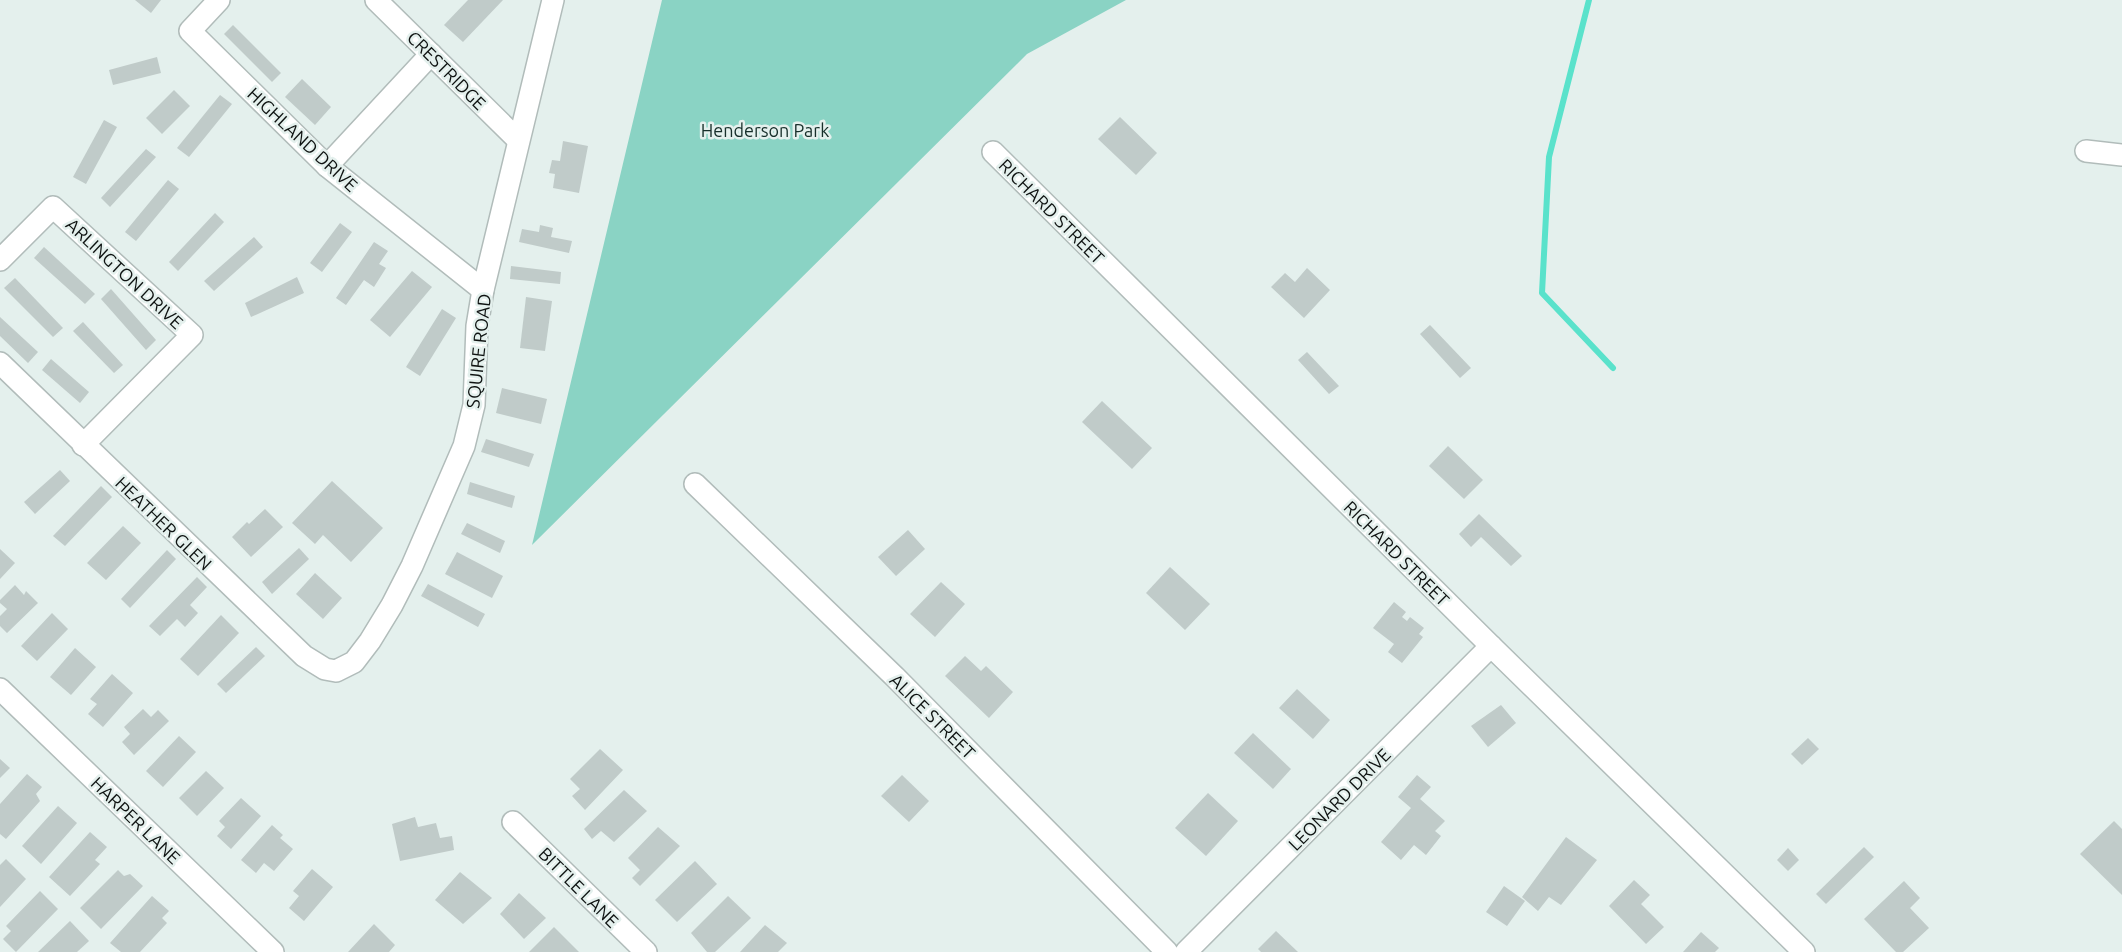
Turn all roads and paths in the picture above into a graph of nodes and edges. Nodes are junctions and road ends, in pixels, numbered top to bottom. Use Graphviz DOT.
graph roads {
  1 [pos="219,0"];
  2 [pos="376,0"];
  3 [pos="553,0"];
  4 [pos="431,54"];
  5 [pos="518,140"];
  6 [pos="2086,151"];
  7 [pos="993,152"];
  8 [pos="2122,155"];
  9 [pos="327,166"];
  10 [pos="0,260"];
  11 [pos="483,290"];
  12 [pos="0,363"];
  13 [pos="83,445"];
  14 [pos="695,484"];
  15 [pos="1491,646"];
  16 [pos="336,671"];
  17 [pos="0,689"];
  18 [pos="513,822"];
  19 [pos="273,952"];
  20 [pos="646,952"];
  21 [pos="1167,952"];
  22 [pos="1186,952"];
  23 [pos="1803,952"];
  1 -- 9 [label="street, HIGHLAND DRIVE"];
  2 -- 4 [label="street, CRESTRIDGE"];
  3 -- 5 [label="street, SQUIRE ROAD"];
  4 -- 5 [label="street, CRESTRIDGE"];
  4 -- 9 [label="street"];
  5 -- 11 [label="street, SQUIRE ROAD"];
  6 -- 8 [label="street"];
  7 -- 15 [label="street, RICHARD STREET"];
  9 -- 11 [label="street, HIGHLAND DRIVE"];
  10 -- 13 [label="street, ARLINGTON DRIVE"];
  11 -- 16 [label="street, SQUIRE ROAD"];
  12 -- 13 [label="street, HEATHER GLEN"];
  13 -- 16 [label="street, HEATHER GLEN"];
  14 -- 21 [label="street, ALICE STREET"];
  15 -- 22 [label="street, LEONARD DRIVE"];
  15 -- 23 [label="street, RICHARD STREET"];
  17 -- 19 [label="street, HARPER LANE"];
  18 -- 20 [label="street, BITTLE LANE"];
}
